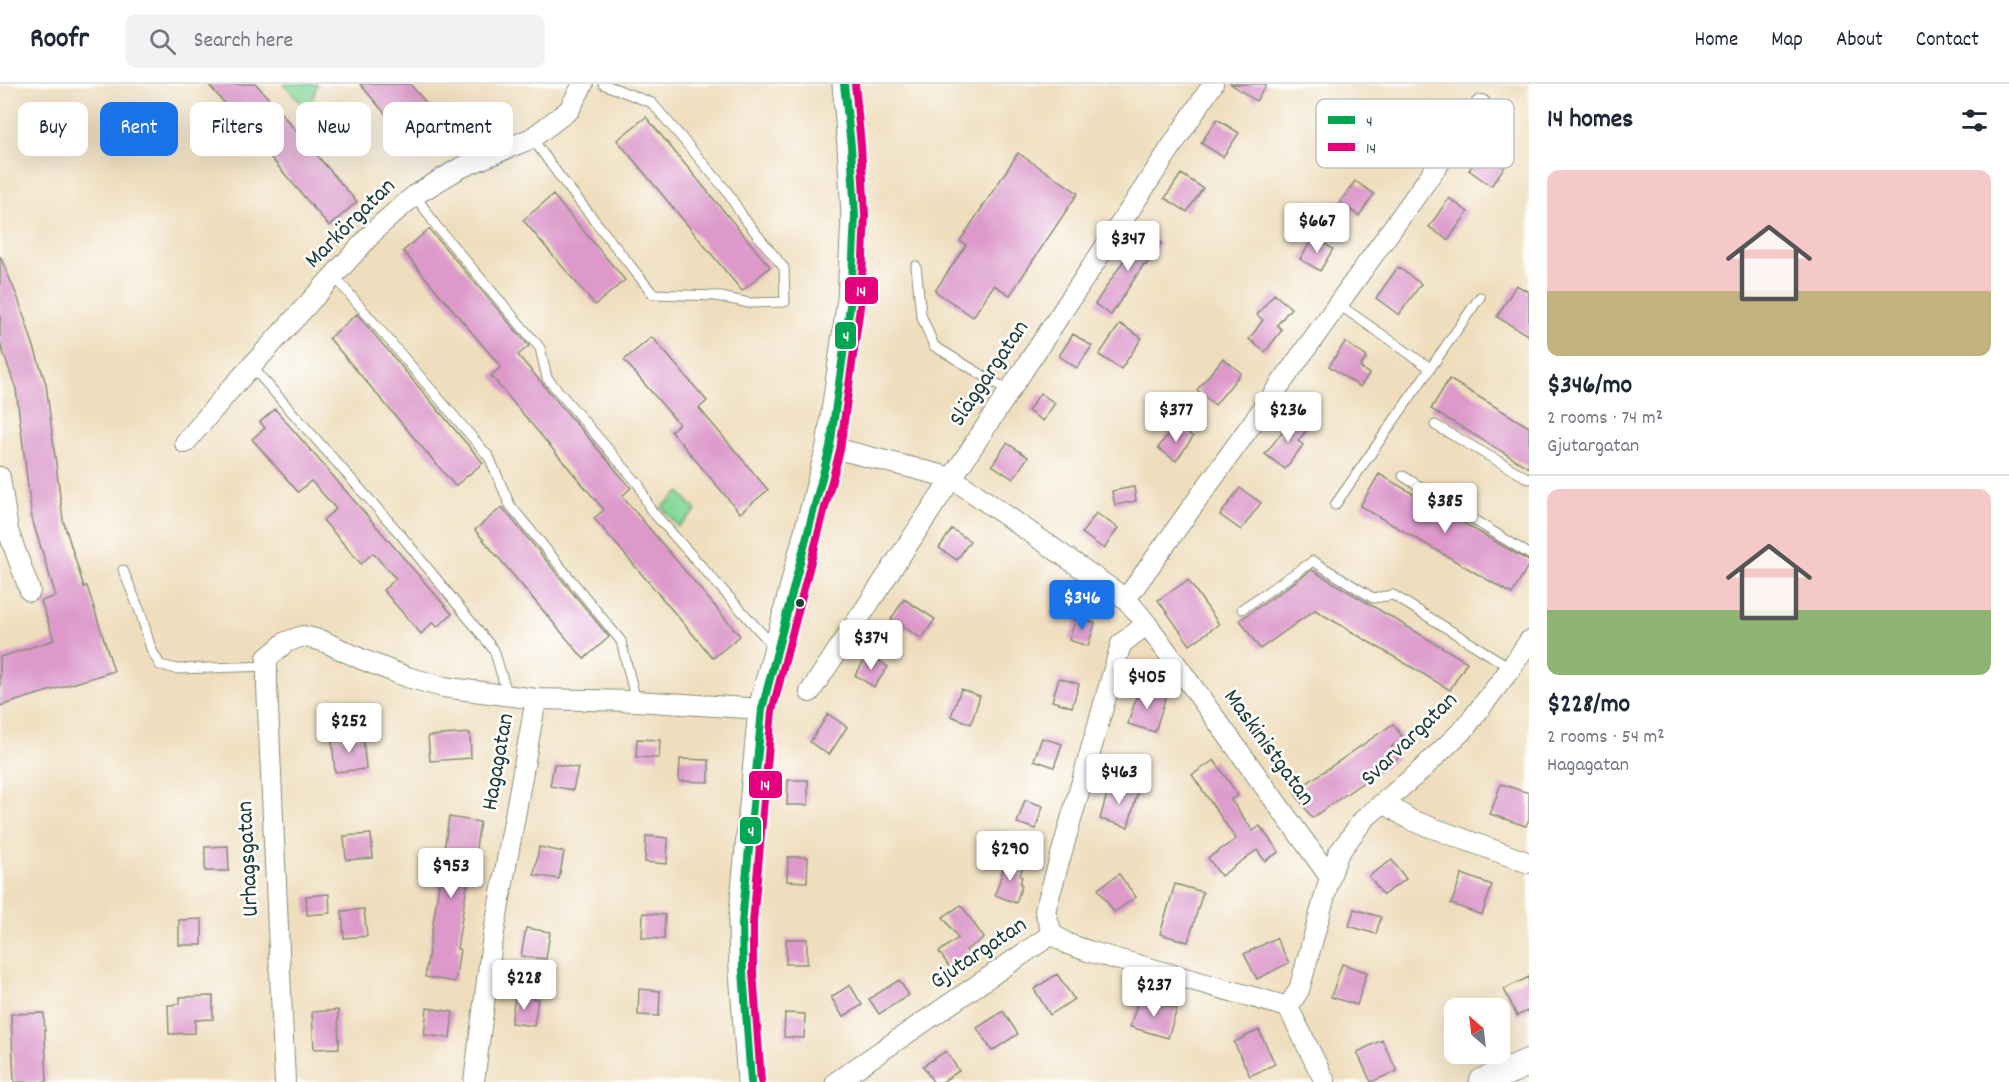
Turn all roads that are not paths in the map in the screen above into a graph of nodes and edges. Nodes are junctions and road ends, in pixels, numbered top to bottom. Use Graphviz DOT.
graph roads {
  1 [pos="583,84"];
  2 [pos="603,84"];
  3 [pos="1213,84"];
  4 [pos="845,85"];
  5 [pos="532,138"];
  6 [pos="1436,168"];
  7 [pos="415,195"];
  8 [pos="916,266"];
  9 [pos="334,276"];
  10 [pos="1480,297"];
  11 [pos="1338,304"];
  12 [pos="252,367"];
  13 [pos="1431,368"];
  14 [pos="1009,391"];
  15 [pos="1435,425"];
  16 [pos="185,443"];
  17 [pos="830,447"];
  18 [pos="1403,476"];
  19 [pos="0,477"];
  20 [pos="952,478"];
  21 [pos="1529,479"];
  22 [pos="1335,505"];
  23 [pos="4,532"];
  24 [pos="1529,554"];
  25 [pos="123,570"];
  26 [pos="30,591"];
  27 [pos="1126,599"];
  28 [pos="1242,609"];
  29 [pos="1146,624"];
  30 [pos="777,651"];
  31 [pos="1522,654"];
  32 [pos="267,666"];
  33 [pos="810,692"];
  34 [pos="508,696"];
  35 [pos="536,699"];
  36 [pos="636,701"];
  37 [pos="762,709"];
  38 [pos="1384,803"];
  39 [pos="1529,863"];
  40 [pos="1330,877"];
  41 [pos="1052,934"];
  42 [pos="1288,1006"];
  43 [pos="1529,1062"];
  44 [pos="285,1082"];
  45 [pos="474,1082"];
  46 [pos="751,1082"];
  47 [pos="836,1082"];
  48 [pos="1325,1082"];
  49 [pos="1483,1082"];
  1 -- 5 [label="street, Markörgatan"];
  2 -- 5 [label="lane"];
  3 -- 14 [label="street, Släggargatan"];
  4 -- 17 [label="main road"];
  5 -- 7 [label="street, Markörgatan"];
  6 -- 11 [label="street"];
  7 -- 9 [label="street, Markörgatan"];
  7 -- 30 [label="lane"];
  8 -- 14 [label="lane"];
  9 -- 12 [label="street, Markörgatan"];
  9 -- 36 [label="lane"];
  10 -- 13 [label="lane"];
  11 -- 13 [label="lane"];
  11 -- 27 [label="street"];
  12 -- 16 [label="street, Markörgatan"];
  12 -- 34 [label="lane"];
  13 -- 22 [label="lane"];
  14 -- 20 [label="street, Släggargatan"];
  15 -- 21 [label="lane"];
  17 -- 20 [label="street, Maskinistgatan"];
  17 -- 30 [label="main road"];
  18 -- 24 [label="lane"];
  19 -- 23 [label="street"];
  20 -- 27 [label="street, Maskinistgatan"];
  20 -- 33 [label="street, Släggargatan"];
  23 -- 26 [label="street"];
  25 -- 32 [label="lane"];
  27 -- 29 [label="street, Maskinistgatan"];
  28 -- 31 [label="lane"];
  29 -- 40 [label="street, Maskinistgatan"];
  29 -- 41 [label="street, Gjutargatan"];
  30 -- 37 [label="main road"];
  31 -- 38 [label="street, Svarvargatan"];
  32 -- 34 [label="street"];
  32 -- 44 [label="street, Urhagsgatan"];
  34 -- 35 [label="street"];
  35 -- 36 [label="street"];
  35 -- 45 [label="street, Hagagatan"];
  36 -- 37 [label="street"];
  37 -- 46 [label="main road"];
  38 -- 39 [label="street"];
  38 -- 40 [label="street, Svarvargatan"];
  40 -- 42 [label="street"];
  41 -- 42 [label="street"];
  41 -- 47 [label="street, Gjutargatan"];
  42 -- 48 [label="street"];
  43 -- 49 [label="main road"];
}
